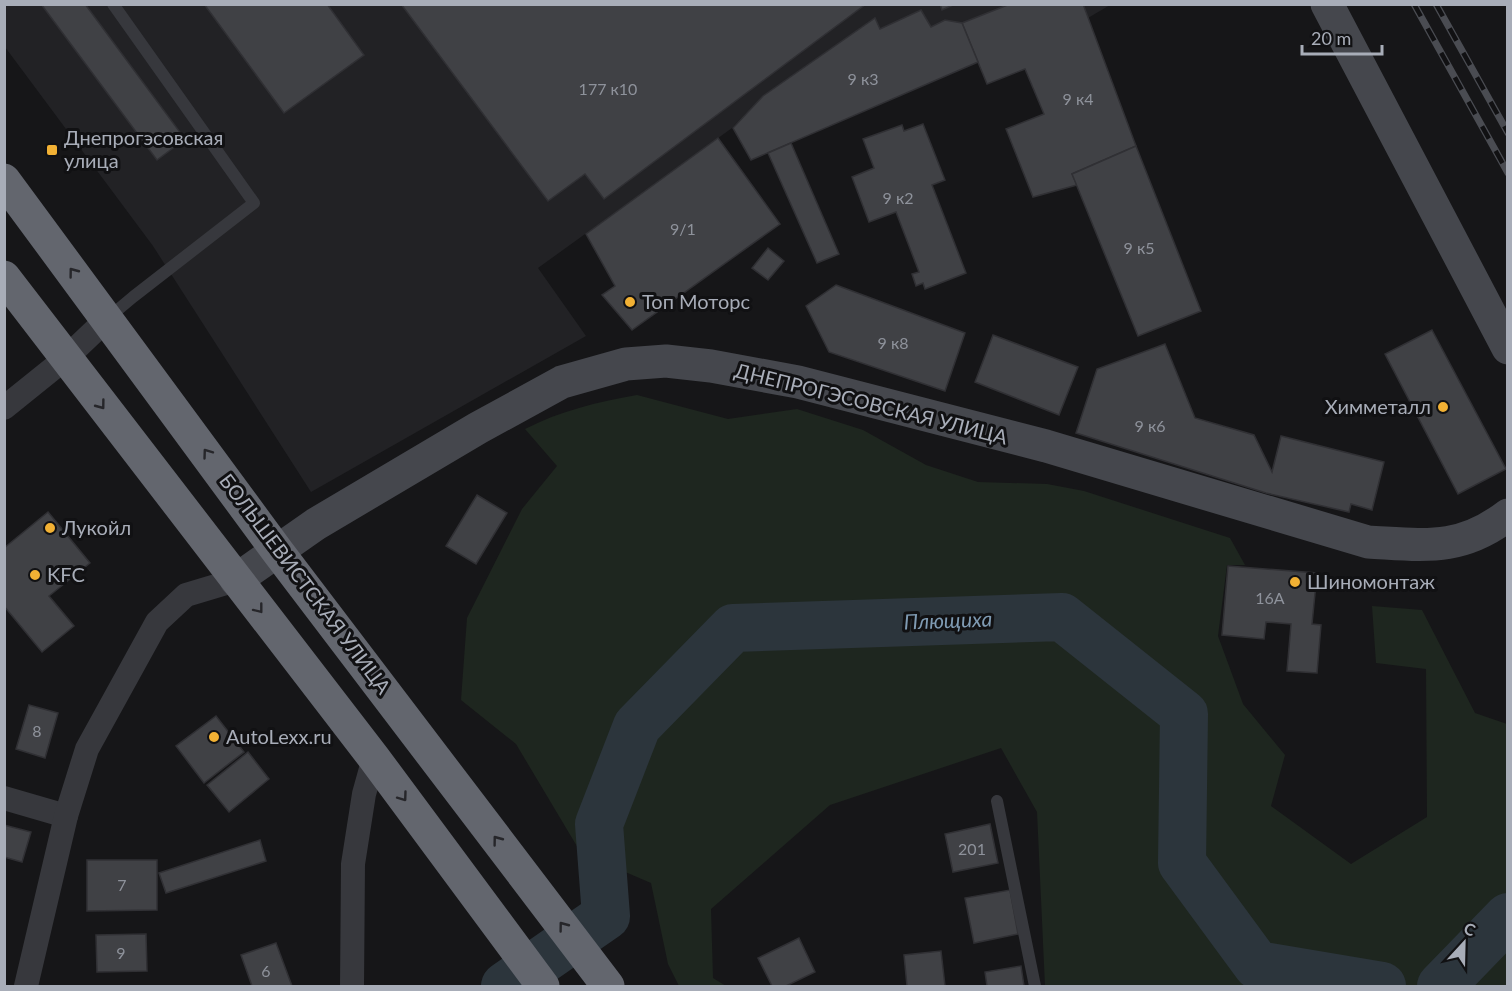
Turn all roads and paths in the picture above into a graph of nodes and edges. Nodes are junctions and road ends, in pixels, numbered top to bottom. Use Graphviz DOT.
graph roads {
  1 [pos="112,4"];
  2 [pos="1327,4"];
  3 [pos="4,180"];
  4 [pos="4,277"];
  5 [pos="108,318"];
  6 [pos="1508,348"];
  7 [pos="66,358"];
  8 [pos="4,408"];
  9 [pos="1508,515"];
  10 [pos="278,552"];
  11 [pos="236,580"];
  12 [pos="374,758"];
  13 [pos="4,798"];
  14 [pos="997,801"];
  15 [pos="66,816"];
  16 [pos="601,977"];
  17 [pos="26,987"];
  18 [pos="352,987"];
  19 [pos="543,987"];
  20 [pos="1035,987"];
  1 -- 5 [label="lane"];
  2 -- 6 [label="street"];
  5 -- 3 [label="highway, БОЛЬШЕВИСТСКАЯ УЛИЦА, one-way"];
  4 -- 7 [label="highway"];
  5 -- 7 [label="street"];
  10 -- 5 [label="highway, БОЛЬШЕВИСТСКАЯ УЛИЦА, one-way"];
  7 -- 8 [label="street"];
  7 -- 11 [label="highway, one-way"];
  9 -- 10 [label="street, ДНЕПРОГЭСОВСКАЯ УЛИЦА"];
  10 -- 11 [label="street, ДНЕПРОГЭСОВСКАЯ УЛИЦА"];
  16 -- 10 [label="highway, БОЛЬШЕВИСТСКАЯ УЛИЦА, one-way"];
  11 -- 12 [label="highway, one-way"];
  11 -- 15 [label="street"];
  12 -- 18 [label="street"];
  12 -- 19 [label="highway, one-way"];
  13 -- 15 [label="street"];
  14 -- 20 [label="lane"];
  15 -- 17 [label="street"];
}
